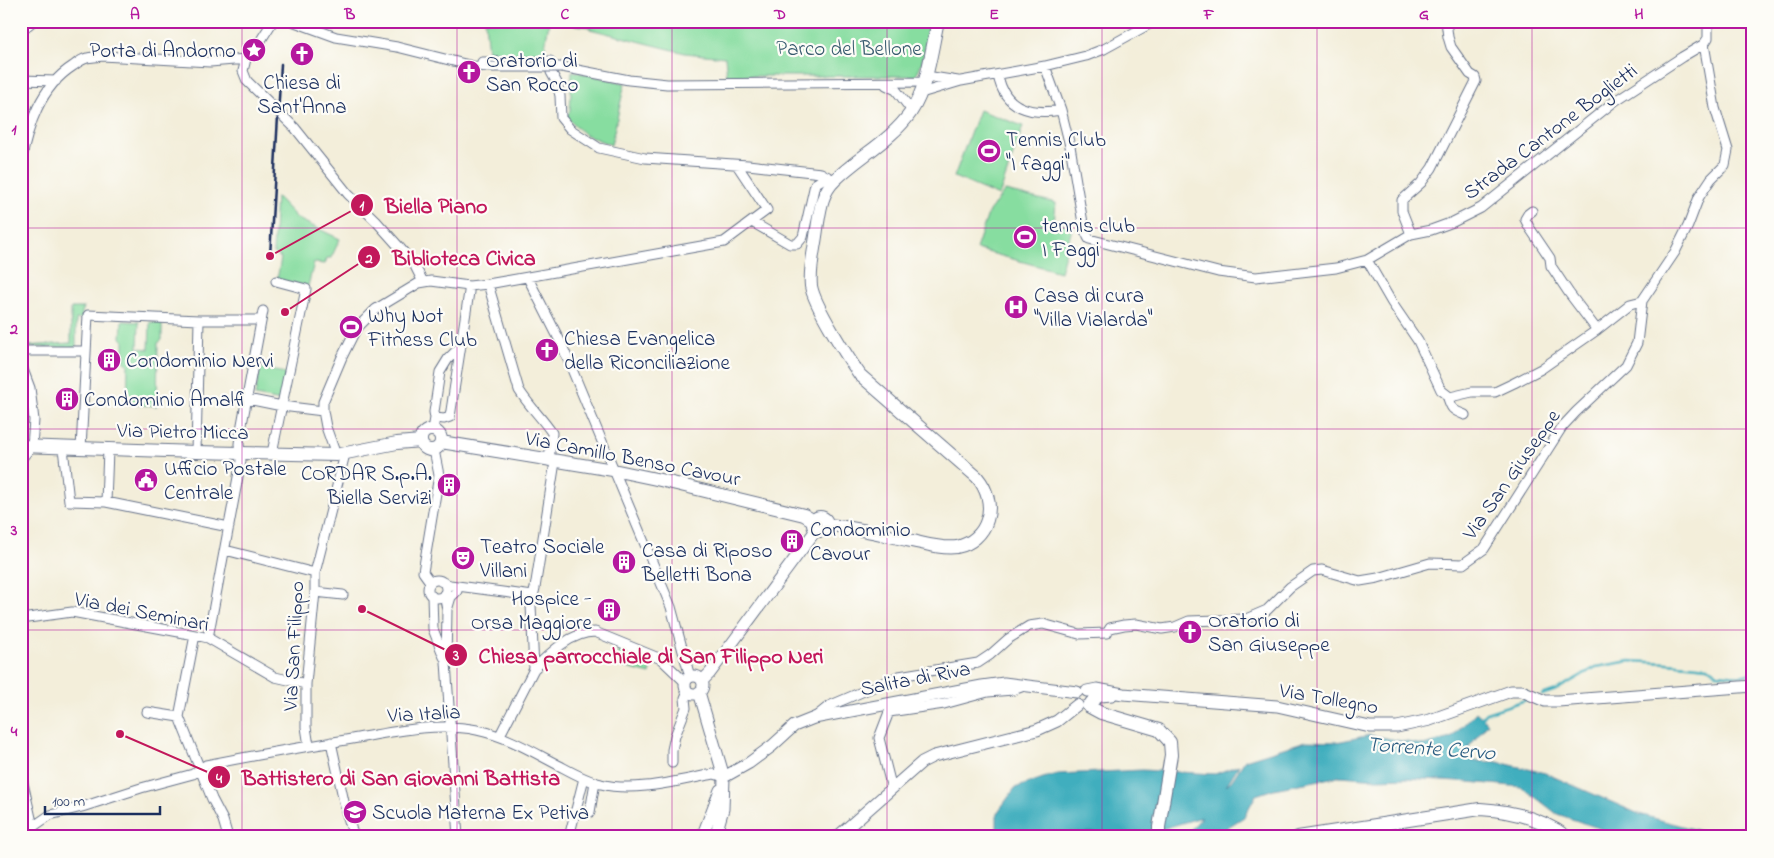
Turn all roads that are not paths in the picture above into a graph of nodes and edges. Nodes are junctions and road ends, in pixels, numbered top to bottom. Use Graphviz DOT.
graph roads {
  1 [pos="33,21"];
  2 [pos="273,21"];
  3 [pos="292,21"];
  4 [pos="938,21"];
  5 [pos="1155,21"];
  6 [pos="1446,21"];
  7 [pos="1708,21"];
  8 [pos="21,31"];
  9 [pos="1704,44"];
  10 [pos="246,59"];
  11 [pos="473,66"];
  12 [pos="1045,66"];
  13 [pos="998,75"];
  14 [pos="21,80"];
  15 [pos="56,81"];
  16 [pos="961,81"];
  17 [pos="878,83"];
  18 [pos="923,84"];
  19 [pos="1061,110"];
  20 [pos="912,111"];
  21 [pos="21,162"];
  22 [pos="736,164"];
  23 [pos="834,180"];
  24 [pos="1532,212"];
  25 [pos="752,222"];
  26 [pos="1411,234"];
  27 [pos="1367,260"];
  28 [pos="528,278"];
  29 [pos="276,281"];
  30 [pos="423,282"];
  31 [pos="488,284"];
  32 [pos="469,286"];
  33 [pos="1642,301"];
  34 [pos="199,320"];
  35 [pos="1598,330"];
  36 [pos="461,346"];
  37 [pos="21,352"];
  38 [pos="86,352"];
  39 [pos="21,364"];
  40 [pos="1447,395"];
  41 [pos="247,399"];
  42 [pos="282,406"];
  43 [pos="323,411"];
  44 [pos="1465,415"];
  45 [pos="434,424"];
  46 [pos="421,442"];
  47 [pos="26,446"];
  48 [pos="438,446"];
  49 [pos="64,448"];
  50 [pos="81,449"];
  51 [pos="108,450"];
  52 [pos="196,452"];
  53 [pos="241,452"];
  54 [pos="272,453"];
  55 [pos="340,454"];
  56 [pos="21,459"];
  57 [pos="552,461"];
  58 [pos="613,470"];
  59 [pos="106,502"];
  60 [pos="819,525"];
  61 [pos="229,527"];
  62 [pos="225,550"];
  63 [pos="314,573"];
  64 [pos="436,581"];
  65 [pos="474,588"];
  66 [pos="457,590"];
  67 [pos="315,592"];
  68 [pos="445,593"];
  69 [pos="343,595"];
  70 [pos="432,596"];
  71 [pos="533,596"];
  72 [pos="448,610"];
  73 [pos="21,619"];
  74 [pos="195,635"];
  75 [pos="208,638"];
  76 [pos="446,662"];
  77 [pos="534,669"];
  78 [pos="306,684"];
  79 [pos="693,684"];
  80 [pos="1024,686"];
  81 [pos="1753,686"];
  82 [pos="1082,691"];
  83 [pos="1123,694"];
  84 [pos="1085,704"];
  85 [pos="147,712"];
  86 [pos="179,717"];
  87 [pos="814,718"];
  88 [pos="452,728"];
  89 [pos="500,735"];
  90 [pos="331,742"];
  91 [pos="309,746"];
  92 [pos="672,763"];
  93 [pos="200,770"];
  94 [pos="21,774"];
  95 [pos="724,777"];
  96 [pos="584,778"];
  97 [pos="595,782"];
  98 [pos="892,788"];
  99 [pos="575,811"];
  100 [pos="28,833"];
  101 [pos="228,837"];
  102 [pos="354,837"];
  103 [pos="458,837"];
  104 [pos="569,837"];
  105 [pos="702,837"];
  106 [pos="715,837"];
  107 [pos="837,837"];
  108 [pos="1159,837"];
  109 [pos="1298,837"];
  110 [pos="1568,837"];
  1 -- 8 [label="street"];
  2 -- 10 [label="street"];
  3 -- 11 [label="street"];
  4 -- 18 [label="main road"];
  5 -- 12 [label="street"];
  6 -- 26 [label="street"];
  7 -- 9 [label="street, Via San Giuseppe"];
  9 -- 26 [label="street, Strada Cantone Boglietti"];
  9 -- 33 [label="street, Via San Giuseppe"];
  10 -- 15 [label="street"];
  10 -- 30 [label="street"];
  11 -- 17 [label="street, bridge"];
  11 -- 22 [label="street"];
  12 -- 13 [label="street"];
  12 -- 19 [label="street"];
  13 -- 16 [label="street"];
  13 -- 19 [label="street"];
  14 -- 15 [label="street"];
  15 -- 21 [label="street"];
  16 -- 18 [label="street"];
  16 -- 18 [label="street"];
  17 -- 18 [label="street"];
  17 -- 20 [label="street"];
  18 -- 20 [label="main road"];
  19 -- 27 [label="street, Strada Cantone Boglietti"];
  20 -- 23 [label="main road"];
  22 -- 23 [label="street"];
  22 -- 25 [label="street"];
  23 -- 25 [label="street"];
  23 -- 60 [label="main road, Via Camillo Benso Cavour"];
  24 -- 35 [label="street"];
  25 -- 28 [label="street"];
  26 -- 27 [label="street, Strada Cantone Boglietti"];
  27 -- 40 [label="street"];
  28 -- 31 [label="street"];
  28 -- 58 [label="street"];
  29 -- 42 [label="street"];
  30 -- 32 [label="street"];
  30 -- 43 [label="street"];
  31 -- 32 [label="street"];
  31 -- 57 [label="street"];
  32 -- 36 [label="street"];
  33 -- 35 [label="street"];
  33 -- 87 [label="street, Via San Giuseppe"];
  34 -- 38 [label="street"];
  34 -- 41 [label="street"];
  34 -- 52 [label="street"];
  35 -- 40 [label="street"];
  36 -- 45 [label="street"];
  36 -- 45 [label="street"];
  37 -- 38 [label="street"];
  38 -- 50 [label="street"];
  39 -- 47 [label="street"];
  40 -- 44 [label="street"];
  41 -- 42 [label="street"];
  41 -- 53 [label="street"];
  42 -- 43 [label="street"];
  42 -- 54 [label="street"];
  43 -- 55 [label="street"];
  45 -- 46 [label="main road"];
  45 -- 48 [label="main road"];
  46 -- 48 [label="main road"];
  46 -- 55 [label="main road, Via Pietro Micca"];
  47 -- 49 [label="main road, Via Pietro Micca"];
  47 -- 56 [label="street"];
  48 -- 57 [label="main road, Via Camillo Benso Cavour"];
  48 -- 64 [label="street"];
  49 -- 50 [label="main road, Via Pietro Micca"];
  49 -- 59 [label="street"];
  50 -- 51 [label="main road, Via Pietro Micca"];
  51 -- 52 [label="main road, Via Pietro Micca"];
  51 -- 59 [label="street"];
  52 -- 53 [label="main road, Via Pietro Micca"];
  53 -- 54 [label="main road, Via Pietro Micca"];
  53 -- 61 [label="street"];
  54 -- 55 [label="main road, Via Pietro Micca"];
  55 -- 63 [label="street, Via San Filippo"];
  57 -- 58 [label="main road, Via Camillo Benso Cavour"];
  57 -- 71 [label="street"];
  58 -- 60 [label="main road, Via Camillo Benso Cavour"];
  58 -- 79 [label="street"];
  59 -- 61 [label="street"];
  60 -- 79 [label="street"];
  61 -- 62 [label="street"];
  62 -- 63 [label="street"];
  62 -- 75 [label="street"];
  63 -- 67 [label="street, Via San Filippo"];
  64 -- 65 [label="street"];
  64 -- 68 [label="street"];
  64 -- 70 [label="street"];
  65 -- 66 [label="street"];
  65 -- 71 [label="street"];
  66 -- 68 [label="street"];
  66 -- 72 [label="street"];
  67 -- 69 [label="street"];
  67 -- 78 [label="street, Via San Filippo"];
  68 -- 70 [label="street"];
  68 -- 72 [label="street"];
  70 -- 76 [label="street"];
  71 -- 77 [label="street"];
  72 -- 76 [label="street"];
  73 -- 74 [label="street, Via dei Seminari"];
  74 -- 75 [label="street, Via dei Seminari"];
  74 -- 86 [label="street"];
  75 -- 78 [label="street, Via dei Seminari"];
  76 -- 88 [label="street"];
  77 -- 79 [label="street"];
  77 -- 89 [label="street"];
  78 -- 91 [label="street, Via San Filippo"];
  79 -- 92 [label="street"];
  79 -- 95 [label="street"];
  80 -- 82 [label="street, Salita di Riva"];
  80 -- 87 [label="street, Salita di Riva"];
  80 -- 98 [label="street, Salita di Riva"];
  81 -- 83 [label="street, Via Tollegno"];
  82 -- 83 [label="street, Via Tollegno"];
  82 -- 84 [label="street"];
  82 -- 84 [label="street"];
  83 -- 84 [label="street, Via Tollegno"];
  84 -- 98 [label="street"];
  84 -- 108 [label="main road"];
  85 -- 86 [label="street"];
  86 -- 93 [label="street"];
  87 -- 95 [label="street"];
  88 -- 89 [label="street, Via Italia"];
  88 -- 90 [label="street, Via Italia"];
  88 -- 103 [label="street"];
  89 -- 96 [label="street, Via Italia"];
  90 -- 91 [label="street, Via Italia"];
  90 -- 102 [label="street"];
  91 -- 93 [label="street, Via Italia"];
  93 -- 100 [label="street, Via Italia"];
  93 -- 101 [label="street"];
  94 -- 100 [label="street"];
  95 -- 97 [label="street, Via Italia"];
  95 -- 105 [label="street"];
  95 -- 106 [label="street"];
  96 -- 97 [label="street, Via Italia"];
  96 -- 99 [label="street"];
  97 -- 99 [label="street"];
  98 -- 107 [label="street"];
  99 -- 104 [label="street"];
  109 -- 110 [label="main road"];
}
